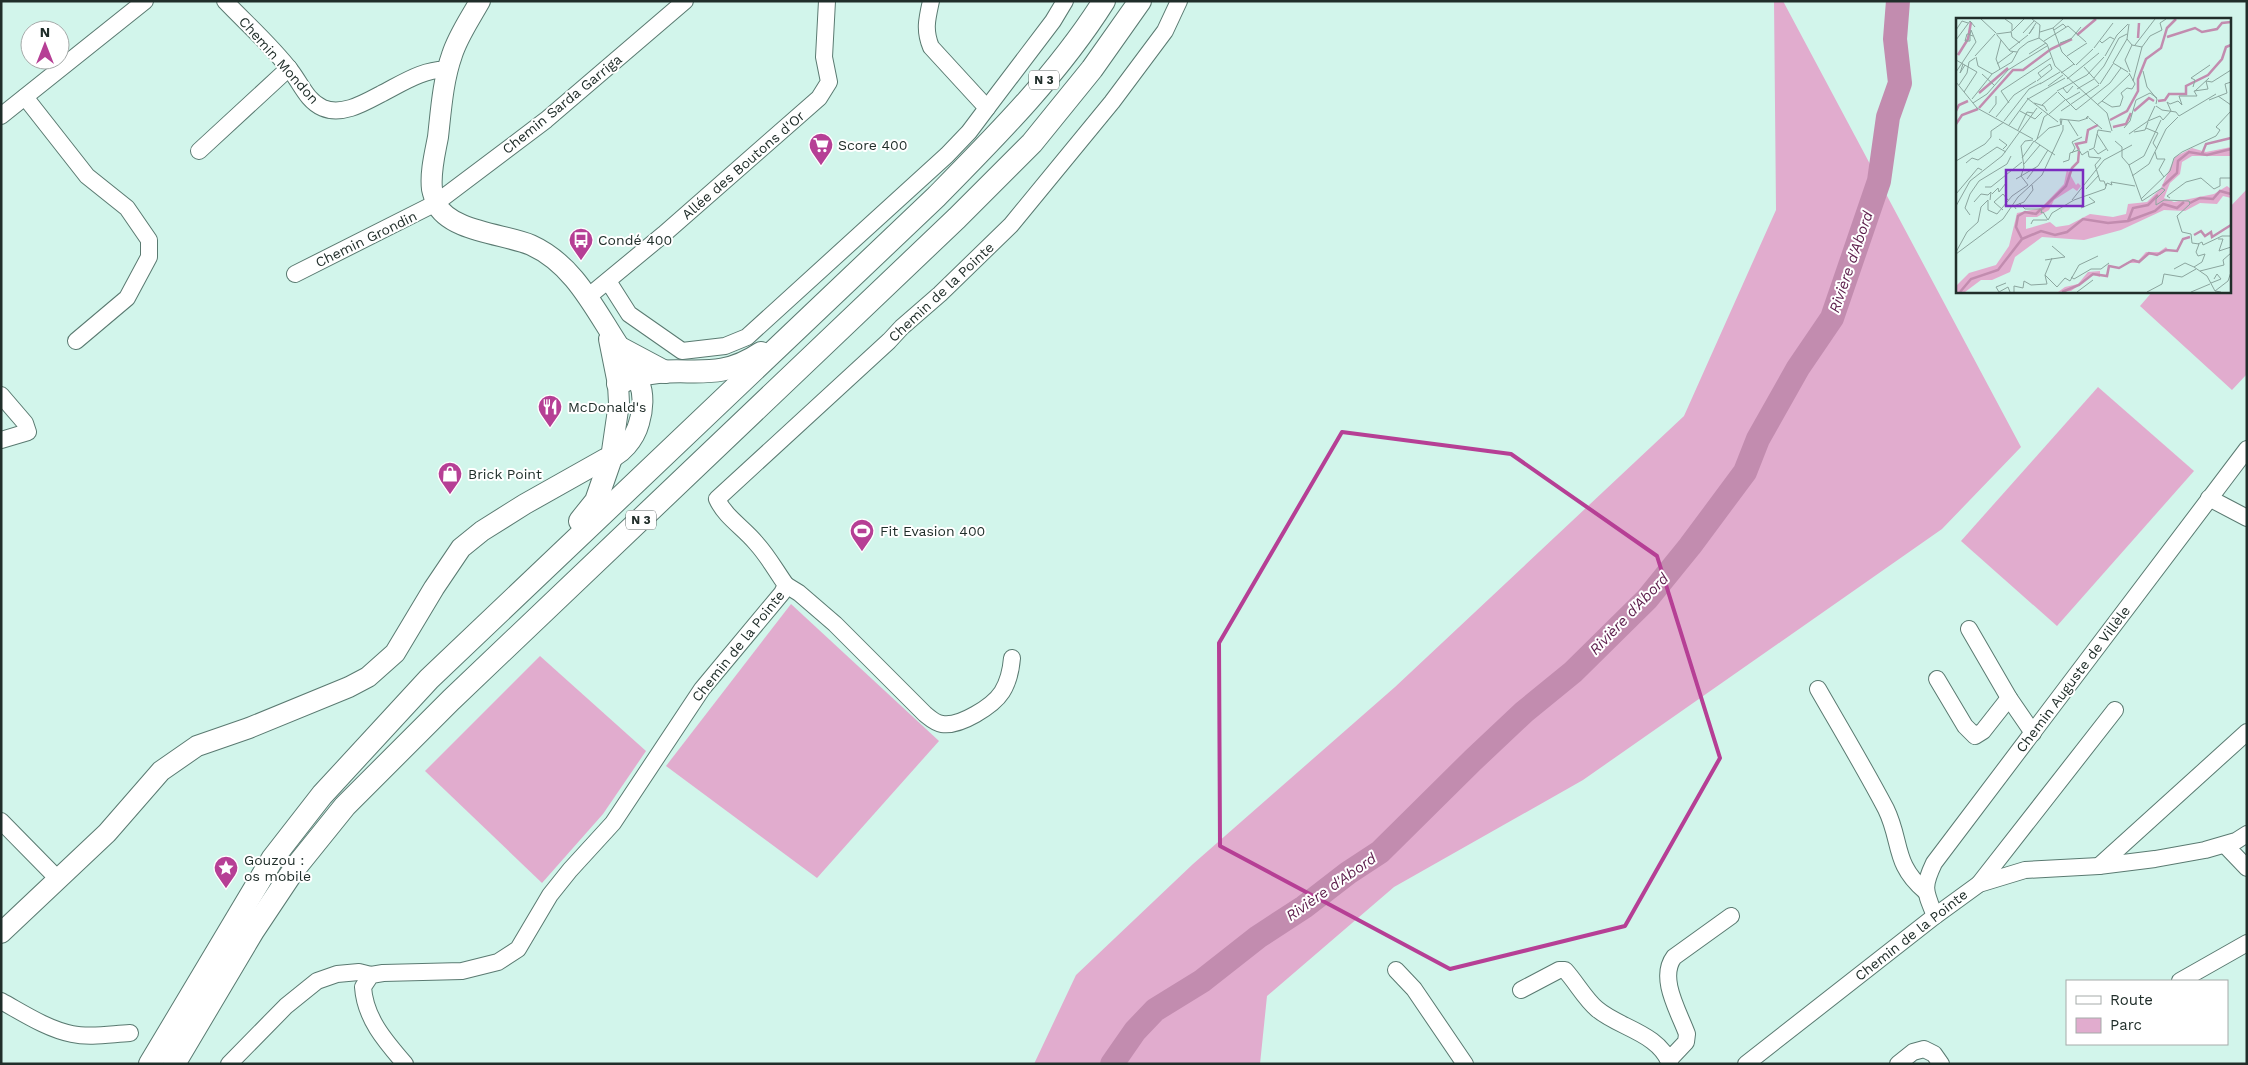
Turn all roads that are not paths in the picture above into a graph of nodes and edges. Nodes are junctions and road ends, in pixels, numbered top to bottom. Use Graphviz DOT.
graph roads {
  1 [pos="145,1"];
  2 [pos="225,1"];
  3 [pos="480,1"];
  4 [pos="685,1"];
  5 [pos="827,1"];
  6 [pos="931,1"];
  7 [pos="1064,1"];
  8 [pos="1104,1"];
  9 [pos="1140,1"];
  10 [pos="1179,1"];
  11 [pos="289,68"];
  12 [pos="448,70"];
  13 [pos="25,97"];
  14 [pos="987,108"];
  15 [pos="1,116"];
  16 [pos="199,151"];
  17 [pos="979,154"];
  18 [pos="436,203"];
  19 [pos="295,274"];
  20 [pos="608,281"];
  21 [pos="589,296"];
  22 [pos="629,314"];
  23 [pos="607,328"];
  24 [pos="76,342"];
  25 [pos="620,348"];
  26 [pos="665,372"];
  27 [pos="627,380"];
  28 [pos="1,395"];
  29 [pos="1,440"];
  30 [pos="2247,449"];
  31 [pos="611,458"];
  32 [pos="2209,498"];
  33 [pos="2247,518"];
  34 [pos="786,585"];
  35 [pos="1969,629"];
  36 [pos="1012,658"];
  37 [pos="1937,678"];
  38 [pos="430,679"];
  39 [pos="1818,689"];
  40 [pos="2009,698"];
  41 [pos="2114,710"];
  42 [pos="2247,732"];
  43 [pos="2032,733"];
  44 [pos="1,821"];
  45 [pos="2247,834"];
  46 [pos="2225,845"];
  47 [pos="2099,866"];
  48 [pos="2247,868"];
  49 [pos="57,878"];
  50 [pos="1979,884"];
  51 [pos="1925,891"];
  52 [pos="1731,916"];
  53 [pos="1935,916"];
  54 [pos="1,933"];
  55 [pos="2247,942"];
  56 [pos="1396,970"];
  57 [pos="372,975"];
  58 [pos="2182,980"];
  59 [pos="1521,990"];
  60 [pos="1,1001"];
  61 [pos="130,1033"];
  62 [pos="1670,1062"];
  63 [pos="150,1064"];
  64 [pos="174,1064"];
  65 [pos="229,1064"];
  66 [pos="404,1064"];
  67 [pos="1465,1064"];
  68 [pos="1746,1064"];
  69 [pos="1898,1064"];
  70 [pos="1941,1064"];
  1 -- 13 [label="street"];
  2 -- 11 [label="street, Chemin Mondon"];
  3 -- 12 [label="main road"];
  4 -- 18 [label="street, Chemin Sarda Garriga"];
  5 -- 20 [label="street, Allée des Boutons d'Or"];
  6 -- 14 [label="street"];
  7 -- 14 [label="street"];
  8 -- 17 [label="highway, N 3"];
  9 -- 64 [label="highway, N 3"];
  10 -- 34 [label="street, Chemin de la Pointe"];
  11 -- 12 [label="street, Chemin Mondon"];
  11 -- 16 [label="street"];
  12 -- 18 [label="main road"];
  13 -- 15 [label="street"];
  13 -- 24 [label="street"];
  14 -- 22 [label="street"];
  17 -- 26 [label="highway"];
  17 -- 38 [label="highway, N 3"];
  18 -- 19 [label="street, Chemin Grondin"];
  18 -- 21 [label="main road"];
  20 -- 21 [label="street, Allée des Boutons d'Or"];
  20 -- 22 [label="street"];
  21 -- 23 [label="main road"];
  22 -- 23 [label="street"];
  23 -- 25 [label="main road"];
  23 -- 27 [label="main road"];
  25 -- 26 [label="highway"];
  25 -- 27 [label="main road"];
  26 -- 27 [label="highway"];
  27 -- 31 [label="main road"];
  28 -- 29 [label="street"];
  30 -- 32 [label="street, Chemin Auguste de Villèle"];
  31 -- 38 [label="highway"];
  31 -- 49 [label="main road"];
  32 -- 33 [label="street"];
  32 -- 43 [label="street, Chemin Auguste de Villèle"];
  34 -- 36 [label="street"];
  34 -- 57 [label="street, Chemin de la Pointe"];
  35 -- 40 [label="street"];
  37 -- 40 [label="street"];
  38 -- 63 [label="highway, N 3"];
  39 -- 51 [label="street"];
  40 -- 43 [label="street"];
  41 -- 50 [label="street"];
  42 -- 47 [label="street"];
  43 -- 51 [label="street, Chemin Auguste de Villèle"];
  44 -- 49 [label="street"];
  45 -- 46 [label="street, Chemin de la Pointe"];
  46 -- 47 [label="street, Chemin de la Pointe"];
  46 -- 48 [label="street"];
  47 -- 50 [label="street, Chemin de la Pointe"];
  49 -- 54 [label="main road"];
  50 -- 53 [label="street, Chemin de la Pointe"];
  51 -- 53 [label="street"];
  52 -- 62 [label="street"];
  53 -- 68 [label="street, Chemin de la Pointe"];
  55 -- 58 [label="street"];
  56 -- 67 [label="street"];
  57 -- 65 [label="street, Chemin de la Pointe"];
  57 -- 66 [label="street"];
  59 -- 62 [label="street"];
  60 -- 61 [label="street"];
  69 -- 70 [label="street"];
}
